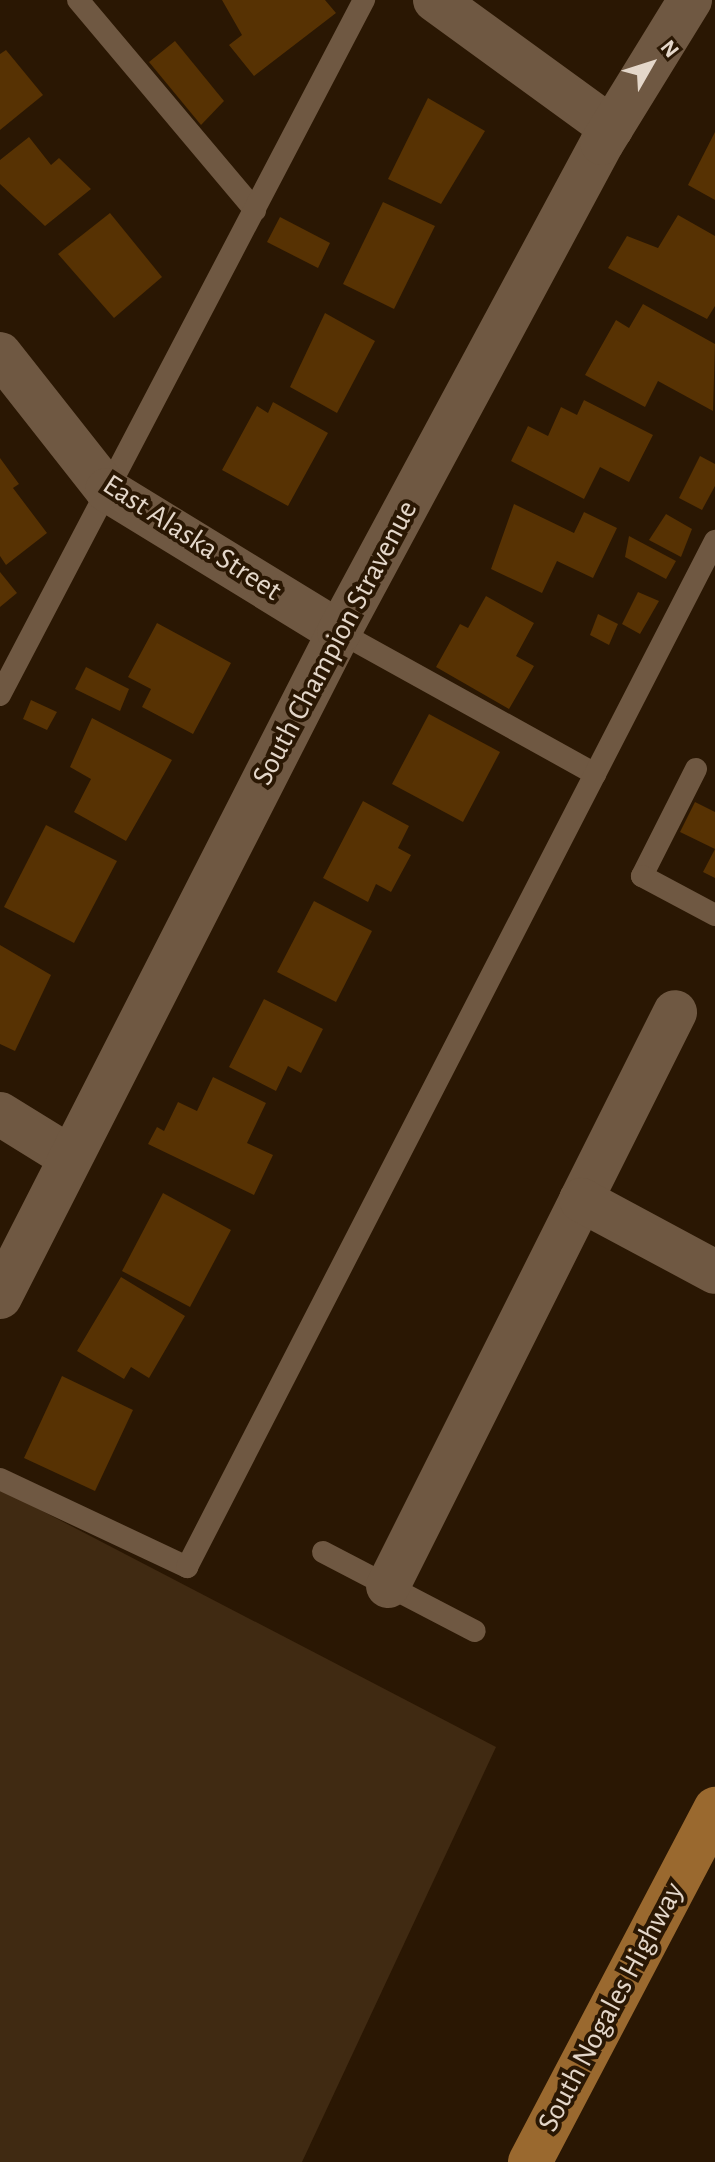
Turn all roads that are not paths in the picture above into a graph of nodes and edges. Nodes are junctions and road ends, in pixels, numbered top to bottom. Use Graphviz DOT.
graph roads {
  1 [pos="78,0"];
  2 [pos="364,0"];
  3 [pos="435,0"];
  4 [pos="690,0"];
  5 [pos="611,128"];
  6 [pos="255,210"];
  7 [pos="0,354"];
  8 [pos="107,490"];
  9 [pos="715,541"];
  10 [pos="339,632"];
  11 [pos="0,695"];
  12 [pos="696,769"];
  13 [pos="595,774"];
  14 [pos="715,915"];
  15 [pos="675,1012"];
  16 [pos="0,1114"];
  17 [pos="68,1156"];
  18 [pos="581,1200"];
  19 [pos="715,1272"];
  20 [pos="0,1297"];
  21 [pos="0,1479"];
  22 [pos="323,1552"];
  23 [pos="388,1586"];
  24 [pos="475,1631"];
  25 [pos="715,1809"];
  26 [pos="530,2162"];
  1 -- 6 [label="lane"];
  2 -- 6 [label="lane"];
  3 -- 5 [label="street"];
  4 -- 5 [label="street, South Champion Stravenue"];
  5 -- 10 [label="street, South Champion Stravenue"];
  6 -- 8 [label="lane"];
  7 -- 8 [label="street, East Alaska Street"];
  8 -- 10 [label="street, East Alaska Street"];
  8 -- 11 [label="lane"];
  9 -- 13 [label="lane"];
  10 -- 13 [label="lane"];
  10 -- 17 [label="street, South Champion Stravenue"];
  12 -- 14 [label="lane"];
  13 -- 21 [label="lane"];
  15 -- 18 [label="street"];
  16 -- 17 [label="street"];
  17 -- 20 [label="street, South Champion Stravenue"];
  18 -- 19 [label="street"];
  18 -- 23 [label="street"];
  22 -- 23 [label="lane"];
  23 -- 24 [label="lane"];
  25 -- 26 [label="main road, South Nogales Highway"];
}
